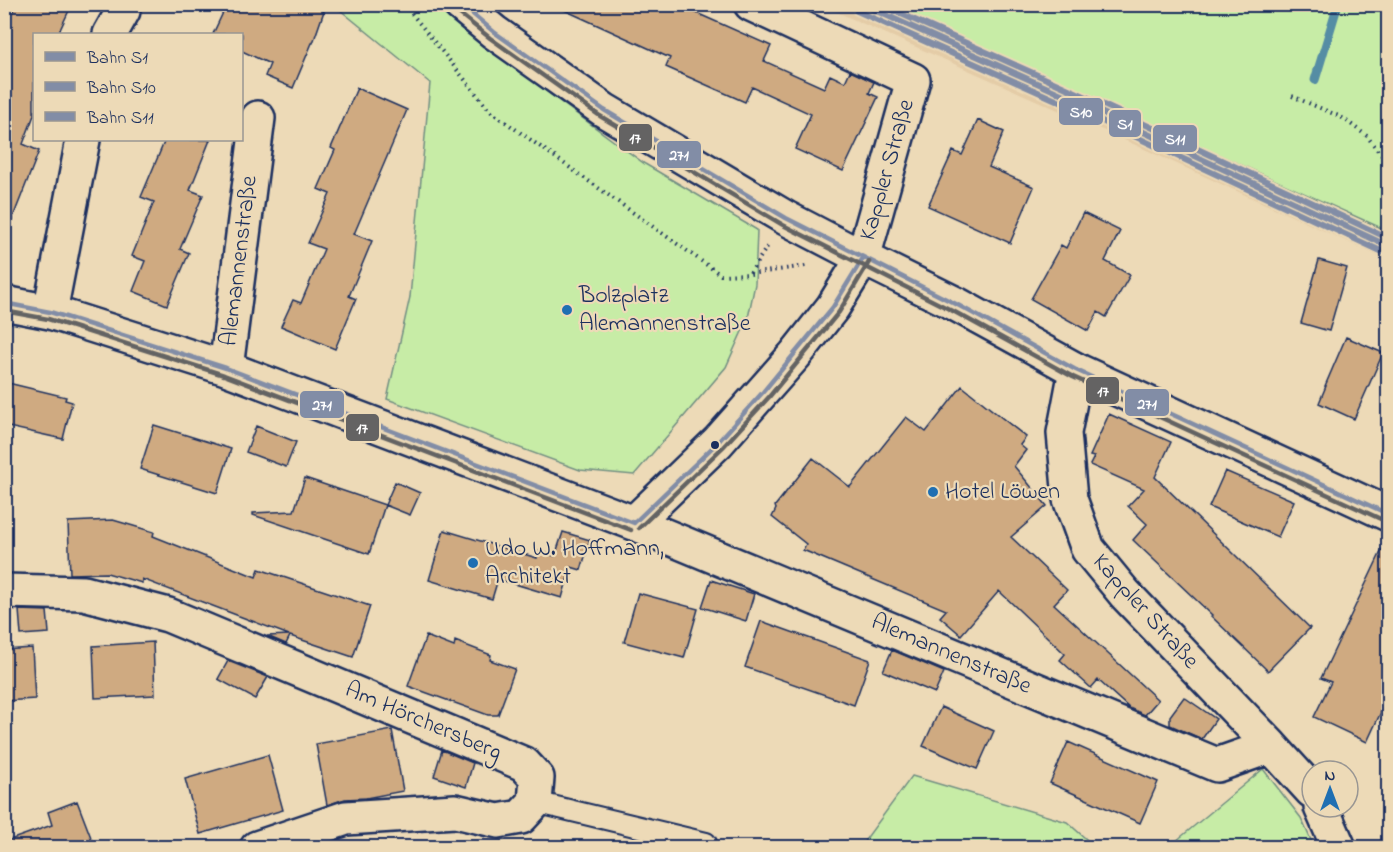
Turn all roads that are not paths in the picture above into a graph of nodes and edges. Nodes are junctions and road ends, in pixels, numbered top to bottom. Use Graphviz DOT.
graph roads {
  1 [pos="459,4"];
  2 [pos="751,4"];
  3 [pos="258,118"];
  4 [pos="83,141"];
  5 [pos="863,258"];
  6 [pos="4,303"];
  7 [pos="50,312"];
  8 [pos="226,368"];
  9 [pos="1076,370"];
  10 [pos="1389,514"];
  11 [pos="634,523"];
  12 [pos="4,591"];
  13 [pos="1270,746"];
  14 [pos="1300,779"];
  15 [pos="535,802"];
  16 [pos="1326,819"];
  17 [pos="706,843"];
  18 [pos="257,848"];
  19 [pos="1339,848"];
  1 -- 5 [label="street, Kappler Straße"];
  2 -- 5 [label="street, Kappler Straße"];
  3 -- 8 [label="street, Alemannenstraße"];
  4 -- 7 [label="street"];
  5 -- 9 [label="street, Kappler Straße"];
  5 -- 11 [label="street"];
  6 -- 7 [label="street, Alemannenstraße"];
  7 -- 8 [label="street, Alemannenstraße"];
  8 -- 11 [label="street, Alemannenstraße"];
  9 -- 10 [label="street"];
  9 -- 13 [label="street, Kappler Straße"];
  11 -- 13 [label="street, Alemannenstraße"];
  12 -- 15 [label="street, Am Hörchersberg"];
  13 -- 14 [label="street, Kappler Straße"];
  15 -- 17 [label="lane"];
  15 -- 18 [label="street"];
  16 -- 19 [label="street"];
}
